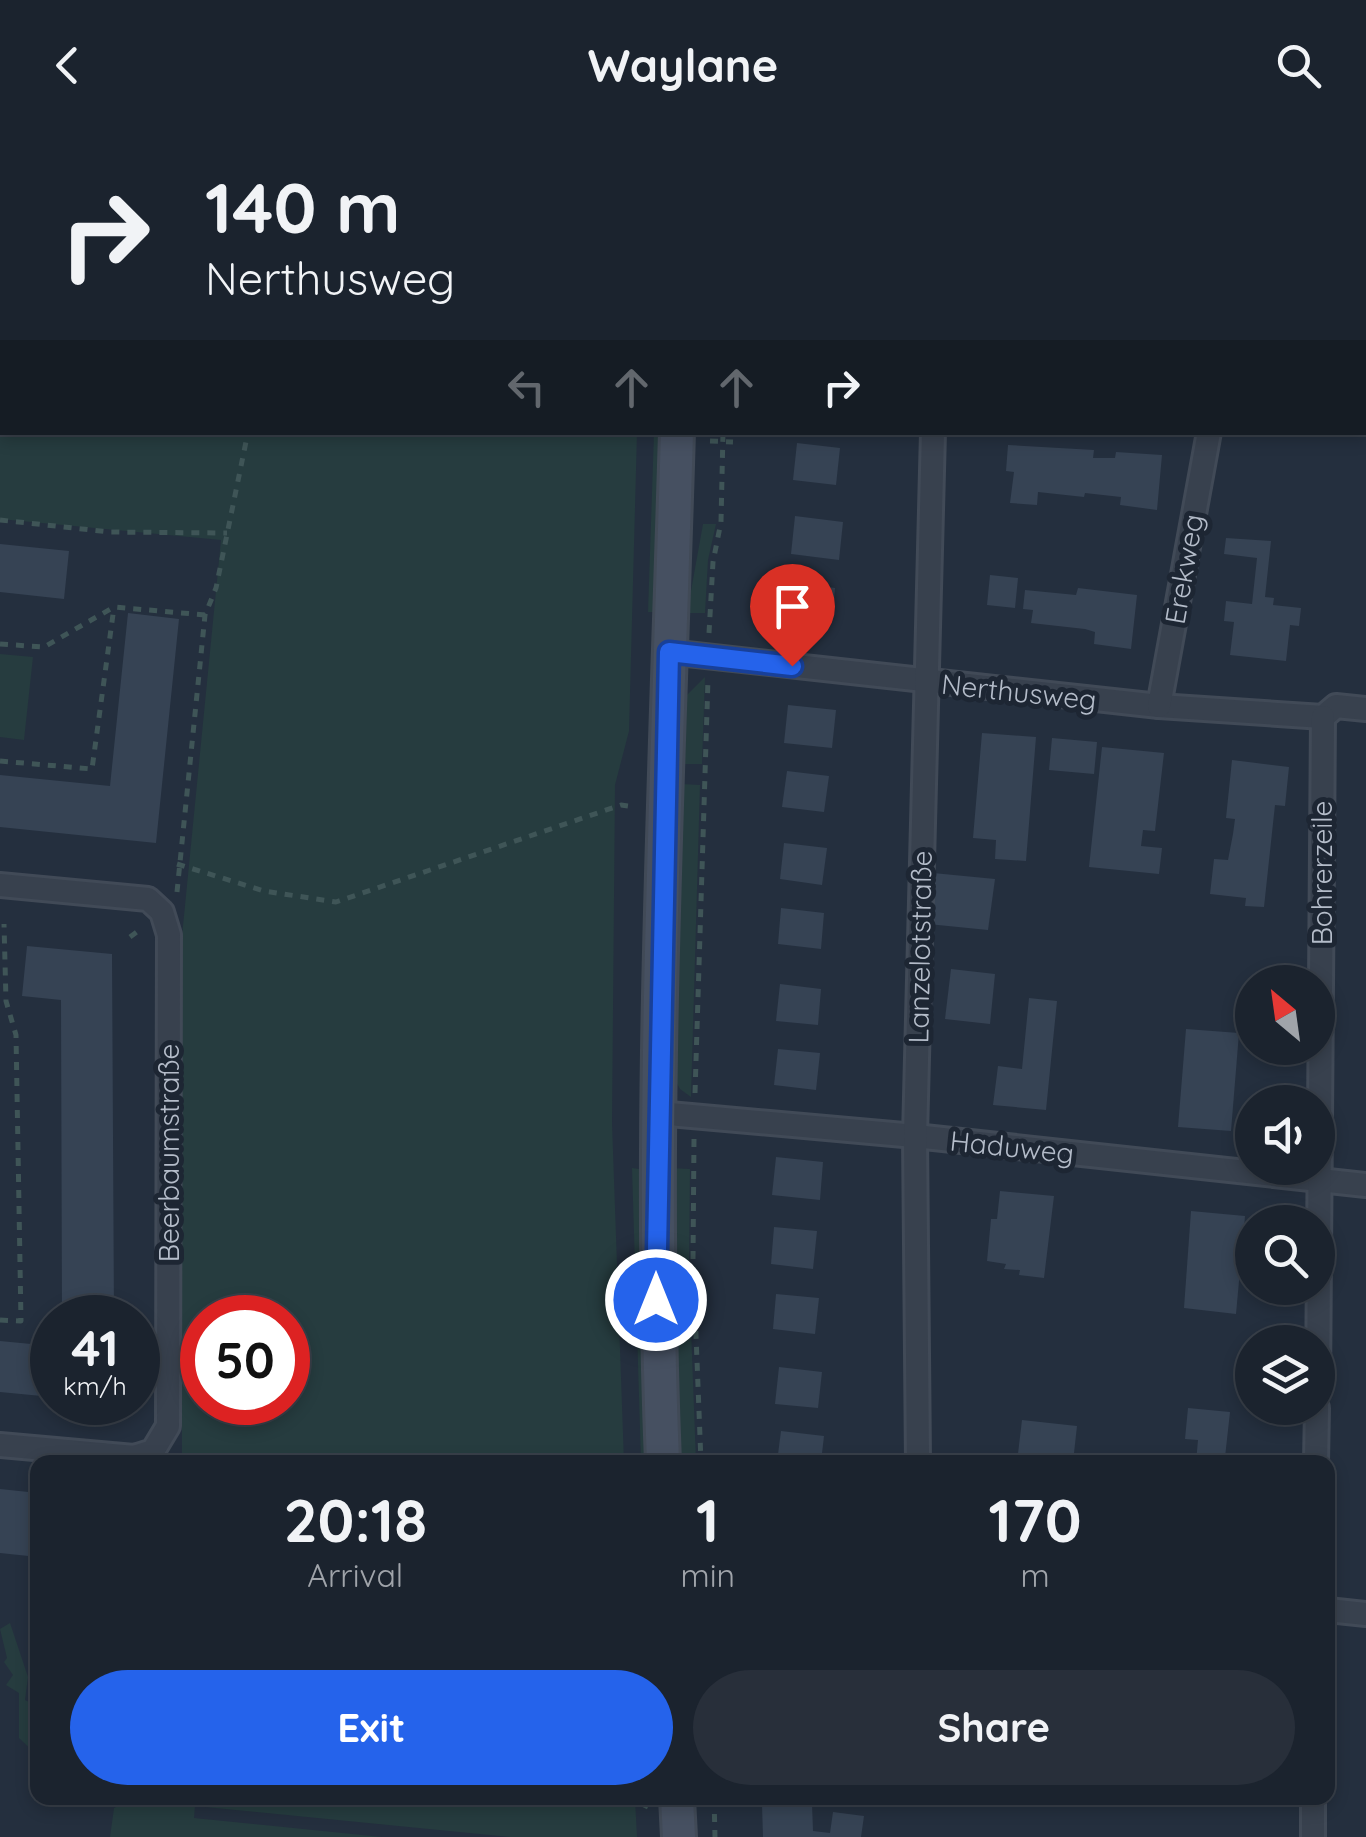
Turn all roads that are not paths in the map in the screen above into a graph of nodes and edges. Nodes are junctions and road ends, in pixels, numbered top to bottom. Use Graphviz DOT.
graph roads {
  1 [pos="677,435"];
  2 [pos="933,435"];
  3 [pos="1208,435"];
  4 [pos="669,652"];
  5 [pos="927,682"];
  6 [pos="1159,706"];
  7 [pos="1366,709"];
  8 [pos="1323,717"];
  9 [pos="0,885"];
  10 [pos="1321,1085"];
  11 [pos="658,1114"];
  12 [pos="916,1136"];
  13 [pos="1235,1171"];
  14 [pos="1335,1182"];
  15 [pos="1321,1185"];
  16 [pos="1366,1185"];
  17 [pos="1319,1325"];
  18 [pos="1317,1425"];
  19 [pos="0,1446"];
  20 [pos="110,1455"];
  21 [pos="140,1455"];
  22 [pos="663,1455"];
  23 [pos="918,1455"];
  24 [pos="1316,1455"];
  25 [pos="1335,1611"];
  26 [pos="1366,1614"];
  27 [pos="664,1805"];
  28 [pos="1314,1805"];
  29 [pos="679,1837"];
  30 [pos="1313,1837"];
  1 -- 4 [label="main road"];
  2 -- 5 [label="street, Lanzelotstraße"];
  3 -- 6 [label="street, Erekweg"];
  4 -- 5 [label="street, Nerthusweg"];
  4 -- 11 [label="main road"];
  5 -- 6 [label="street, Nerthusweg"];
  5 -- 12 [label="street, Lanzelotstraße"];
  6 -- 8 [label="street, Nerthusweg"];
  7 -- 8 [label="street, Nerthusweg"];
  8 -- 10 [label="street, Bohrerzeile"];
  9 -- 21 [label="street, Beerbaumstraße"];
  11 -- 12 [label="street, Haduweg"];
  11 -- 22 [label="main road"];
  12 -- 13 [label="street, Haduweg"];
  12 -- 23 [label="street, Lanzelotstraße"];
  14 -- 16 [label="street, Haduweg"];
  15 -- 17 [label="street, Bohrerzeile"];
  18 -- 24 [label="street"];
  19 -- 20 [label="street, Beerbaumstraße"];
  25 -- 26 [label="street"];
  27 -- 29 [label="main road"];
  28 -- 30 [label="street"];
}
